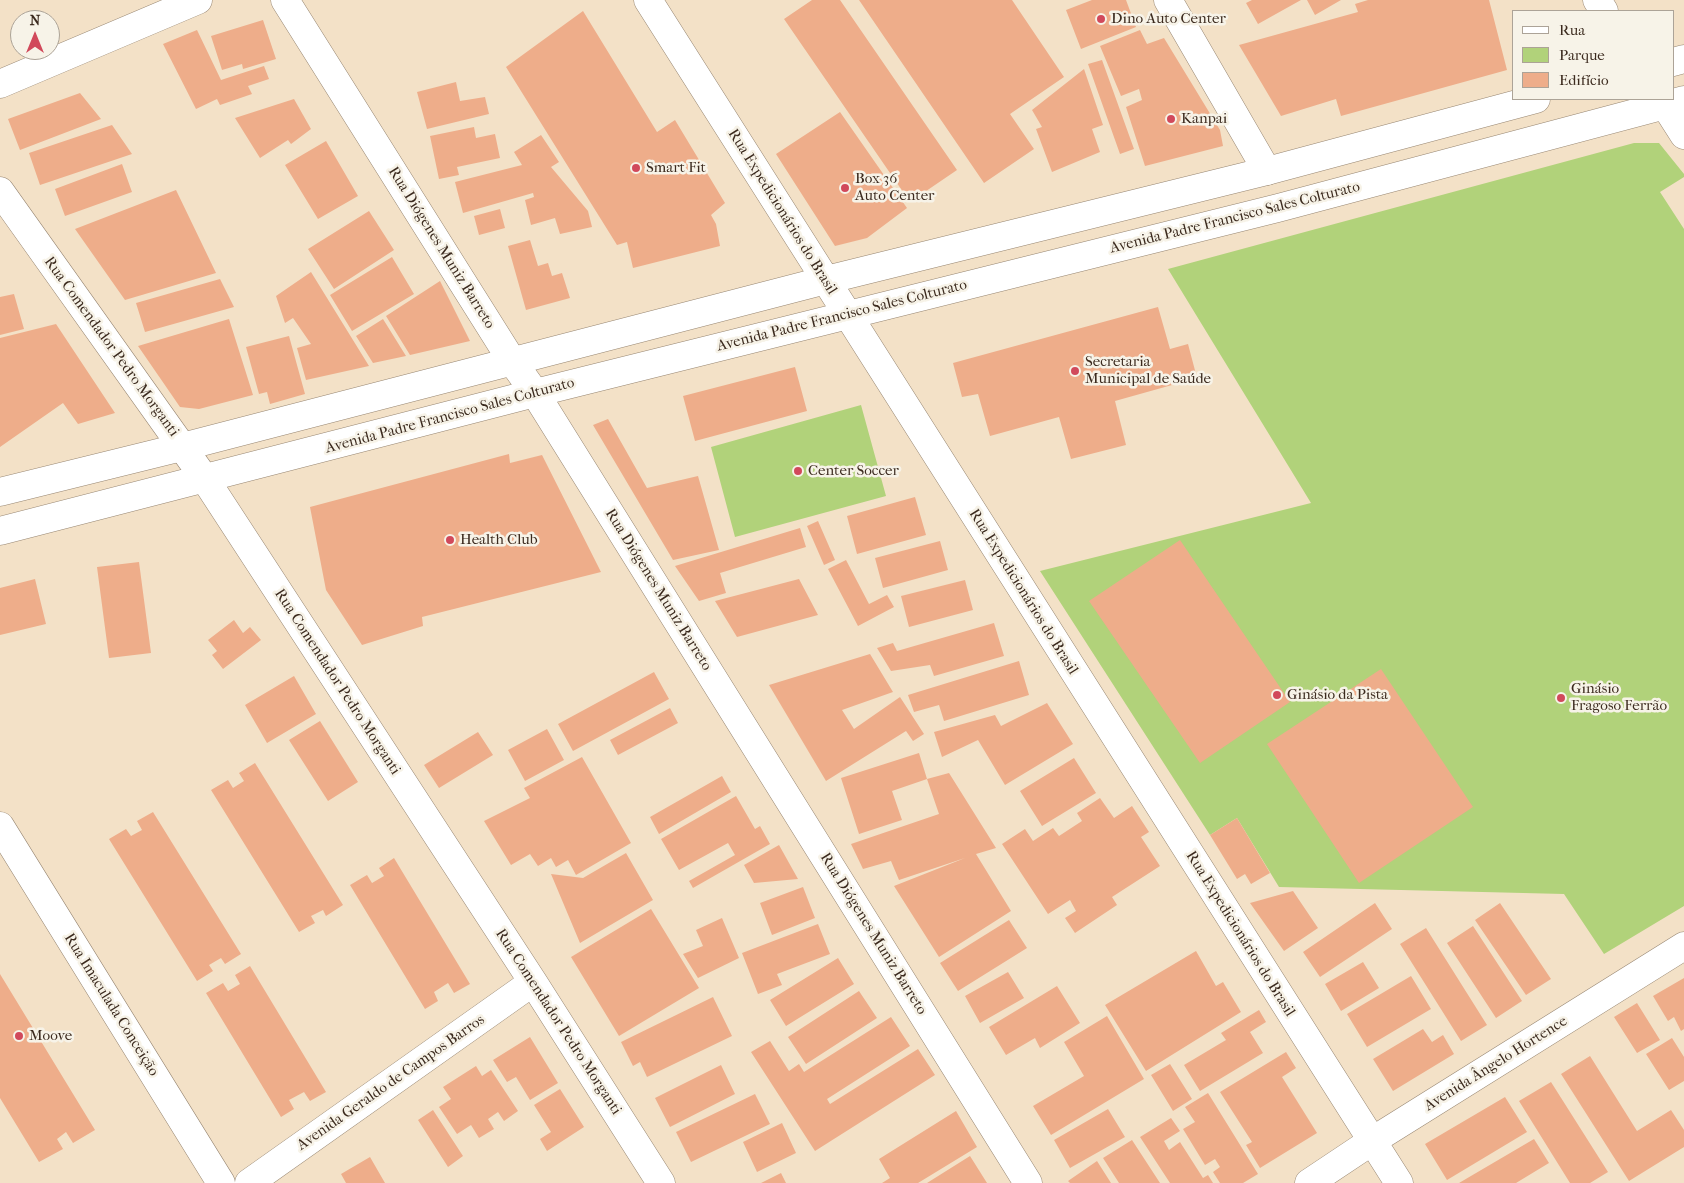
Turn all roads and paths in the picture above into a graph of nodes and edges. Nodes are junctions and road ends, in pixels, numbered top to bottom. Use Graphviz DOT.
graph roads {
  1 [pos="198,0"];
  2 [pos="285,0"];
  3 [pos="648,0"];
  4 [pos="1168,0"];
  5 [pos="0,84"];
  6 [pos="1532,100"];
  7 [pos="1670,101"];
  8 [pos="1684,135"];
  9 [pos="1267,171"];
  10 [pos="0,191"];
  11 [pos="1278,208"];
  12 [pos="826,280"];
  13 [pos="848,315"];
  14 [pos="512,361"];
  15 [pos="535,393"];
  16 [pos="182,446"];
  17 [pos="205,479"];
  18 [pos="0,492"];
  19 [pos="0,532"];
  20 [pos="0,826"];
  21 [pos="1684,946"];
  22 [pos="533,982"];
  23 [pos="1372,1141"];
  24 [pos="221,1183"];
  25 [pos="249,1183"];
  26 [pos="660,1183"];
  27 [pos="1028,1183"];
  28 [pos="1308,1183"];
  29 [pos="1399,1183"];
  1 -- 5 [label="street"];
  2 -- 14 [label="street, Rua Diógenes Muniz Barreto"];
  3 -- 12 [label="street, Rua Expedicionários do Brasil"];
  4 -- 9 [label="street"];
  6 -- 9 [label="street"];
  7 -- 8 [label="street"];
  7 -- 11 [label="street, Avenida Padre Francisco Sales Colturato"];
  9 -- 11 [label="street"];
  9 -- 12 [label="street"];
  10 -- 16 [label="street, Rua Comendador Pedro Morganti"];
  11 -- 13 [label="street, Avenida Padre Francisco Sales Colturato"];
  12 -- 13 [label="street, Rua Expedicionários do Brasil"];
  12 -- 14 [label="street"];
  13 -- 15 [label="street, Avenida Padre Francisco Sales Colturato"];
  13 -- 23 [label="street, Rua Expedicionários do Brasil"];
  14 -- 15 [label="street, Rua Diógenes Muniz Barreto"];
  14 -- 16 [label="street"];
  15 -- 17 [label="street, Avenida Padre Francisco Sales Colturato"];
  15 -- 27 [label="street, Rua Diógenes Muniz Barreto"];
  16 -- 17 [label="street, Rua Comendador Pedro Morganti"];
  16 -- 18 [label="street"];
  17 -- 19 [label="street, Avenida Padre Francisco Sales Colturato"];
  17 -- 22 [label="street, Rua Comendador Pedro Morganti"];
  20 -- 24 [label="street, Rua Imaculada Conceição"];
  21 -- 23 [label="street, Avenida Ângelo Hortence"];
  22 -- 25 [label="street, Avenida Geraldo de Campos Barros"];
  22 -- 26 [label="street, Rua Comendador Pedro Morganti"];
  23 -- 28 [label="street, Avenida Ângelo Hortence"];
  23 -- 29 [label="street, Rua Expedicionários do Brasil"];
}
